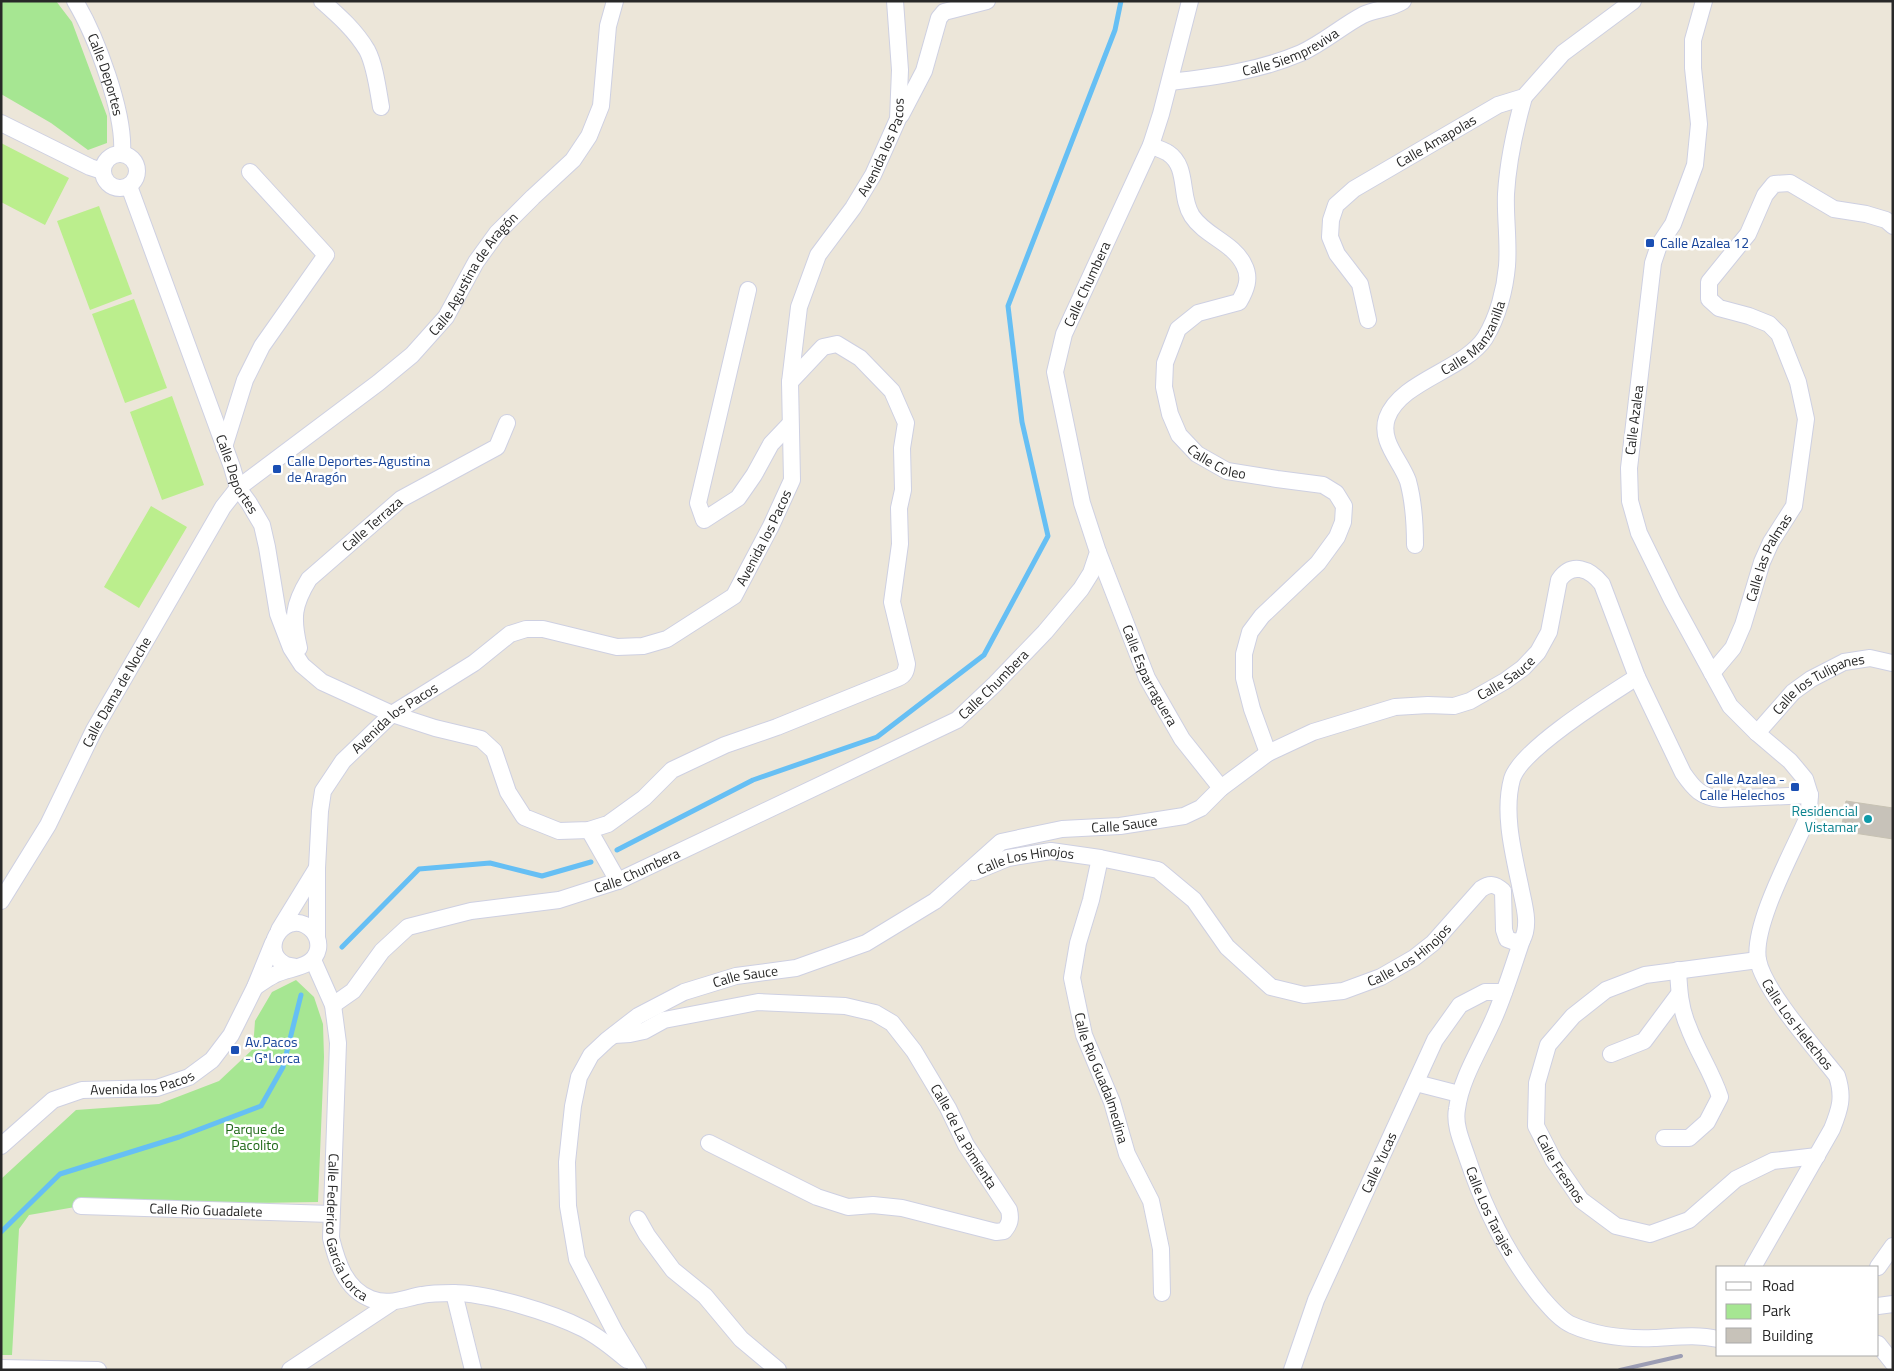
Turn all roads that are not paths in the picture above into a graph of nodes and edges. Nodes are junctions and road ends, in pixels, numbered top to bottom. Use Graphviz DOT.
graph roads {
  1 [pos="75,1"];
  2 [pos="322,1"];
  3 [pos="615,1"];
  4 [pos="895,1"];
  5 [pos="987,1"];
  6 [pos="1190,1"];
  7 [pos="1403,1"];
  8 [pos="1633,1"];
  9 [pos="1704,1"];
  10 [pos="900,70"];
  11 [pos="924,71"];
  12 [pos="1170,82"];
  13 [pos="1524,97"];
  14 [pos="381,107"];
  15 [pos="898,119"];
  16 [pos="1,123"];
  17 [pos="1150,145"];
  18 [pos="122,153"];
  19 [pos="102,171"];
  20 [pos="250,172"];
  21 [pos="129,186"];
  22 [pos="1893,226"];
  23 [pos="748,290"];
  24 [pos="1368,320"];
  25 [pos="790,382"];
  26 [pos="507,423"];
  27 [pos="790,424"];
  28 [pos="224,447"];
  29 [pos="238,488"];
  30 [pos="1415,545"];
  31 [pos="1098,552"];
  32 [pos="1892,663"];
  33 [pos="302,665"];
  34 [pos="1712,673"];
  35 [pos="1637,676"];
  36 [pos="392,714"];
  37 [pos="1757,733"];
  38 [pos="1268,754"];
  39 [pos="1221,788"];
  40 [pos="1810,795"];
  41 [pos="589,830"];
  42 [pos="1100,858"];
  43 [pos="317,868"];
  44 [pos="962,877"];
  45 [pos="618,881"];
  46 [pos="1,901"];
  47 [pos="317,936"];
  48 [pos="276,937"];
  49 [pos="1522,940"];
  50 [pos="313,960"];
  51 [pos="1758,960"];
  52 [pos="295,968"];
  53 [pos="1678,970"];
  54 [pos="255,987"];
  55 [pos="1504,992"];
  56 [pos="1679,994"];
  57 [pos="333,1005"];
  58 [pos="614,1034"];
  59 [pos="1611,1054"];
  60 [pos="1416,1083"];
  61 [pos="1459,1094"];
  62 [pos="1664,1138"];
  63 [pos="709,1143"];
  64 [pos="1,1146"];
  65 [pos="1817,1156"];
  66 [pos="81,1206"];
  67 [pos="331,1214"];
  68 [pos="638,1219"];
  69 [pos="1893,1246"];
  70 [pos="1754,1266"];
  71 [pos="1879,1266"];
  72 [pos="454,1293"];
  73 [pos="1162,1293"];
  74 [pos="391,1303"];
  75 [pos="1893,1304"];
  76 [pos="1879,1306"];
  77 [pos="1716,1339"];
  78 [pos="1879,1345"];
  79 [pos="1893,1362"];
  80 [pos="1,1368"];
  81 [pos="636,1368"];
  82 [pos="98,1370"];
  83 [pos="290,1370"];
  84 [pos="473,1370"];
  85 [pos="778,1370"];
  86 [pos="1292,1370"];
  1 -- 18 [label="street, Calle Deportes"];
  2 -- 14 [label="street"];
  3 -- 29 [label="street, Calle Agustina de Aragón"];
  4 -- 10 [label="street, Avenida los Pacos"];
  5 -- 11 [label="street"];
  6 -- 12 [label="street, Calle Chumbera"];
  7 -- 12 [label="street, Calle Siempreviva"];
  8 -- 13 [label="street"];
  9 -- 34 [label="street, Calle Azalea"];
  10 -- 11 [label="street"];
  10 -- 15 [label="street, Avenida los Pacos"];
  11 -- 15 [label="street"];
  12 -- 17 [label="street, Calle Chumbera"];
  13 -- 24 [label="street, Calle Amapolas"];
  13 -- 30 [label="street, Calle Manzanilla"];
  15 -- 25 [label="street, Avenida los Pacos"];
  16 -- 19 [label="street"];
  17 -- 31 [label="street, Calle Chumbera"];
  17 -- 38 [label="street, Calle Coleo"];
  18 -- 19 [label="street"];
  18 -- 21 [label="street"];
  19 -- 21 [label="street"];
  20 -- 28 [label="street"];
  21 -- 28 [label="street, Calle Deportes"];
  22 -- 34 [label="street, Calle las Palmas"];
  23 -- 27 [label="street"];
  25 -- 27 [label="street, Avenida los Pacos"];
  25 -- 41 [label="street"];
  26 -- 33 [label="street, Calle Terraza"];
  27 -- 36 [label="street, Avenida los Pacos"];
  28 -- 29 [label="street, Calle Deportes"];
  29 -- 33 [label="street, Calle Deportes"];
  29 -- 46 [label="street, Calle Dama de Noche"];
  31 -- 39 [label="street, Calle Esparraguera"];
  31 -- 45 [label="street, Calle Chumbera"];
  32 -- 37 [label="street, Calle los Tulipanes"];
  33 -- 36 [label="street, Calle Deportes"];
  34 -- 37 [label="street, Calle Azalea"];
  35 -- 38 [label="street, Calle Sauce"];
  35 -- 40 [label="street, Calle Sauce"];
  35 -- 49 [label="street"];
  36 -- 41 [label="street"];
  36 -- 43 [label="street, Avenida los Pacos"];
  37 -- 40 [label="street, Calle Azalea"];
  38 -- 39 [label="street, Calle Sauce"];
  39 -- 44 [label="street, Calle Sauce"];
  40 -- 51 [label="street, Calle Los Helechos"];
  41 -- 45 [label="street"];
  42 -- 44 [label="street, Calle Los Hinojos"];
  42 -- 49 [label="street, Calle Los Hinojos"];
  42 -- 73 [label="street, Calle Rio Guadalmedina"];
  43 -- 47 [label="street, Avenida los Pacos"];
  43 -- 48 [label="street, Avenida los Pacos"];
  44 -- 58 [label="street, Calle Sauce"];
  45 -- 57 [label="street, Calle Chumbera"];
  47 -- 48 [label="street"];
  47 -- 50 [label="street"];
  48 -- 52 [label="street"];
  48 -- 54 [label="street, Avenida los Pacos"];
  49 -- 55 [label="street, Calle Los Tarajes"];
  50 -- 52 [label="street"];
  50 -- 57 [label="street, Calle Federico García Lorca"];
  51 -- 53 [label="street, Calle Fresnos"];
  51 -- 65 [label="street, Calle Los Helechos"];
  52 -- 54 [label="street"];
  53 -- 56 [label="street"];
  53 -- 65 [label="street, Calle Fresnos"];
  54 -- 64 [label="street, Avenida los Pacos"];
  55 -- 60 [label="street, Calle Yucas"];
  55 -- 61 [label="street, Calle Los Tarajes"];
  56 -- 59 [label="street"];
  56 -- 62 [label="street"];
  57 -- 67 [label="street, Calle Federico García Lorca"];
  58 -- 63 [label="street, Calle de La Pimienta"];
  58 -- 81 [label="street, Calle Sauce"];
  60 -- 61 [label="street"];
  60 -- 86 [label="street, Calle Yucas"];
  61 -- 77 [label="street, Calle Los Tarajes"];
  65 -- 70 [label="street, Calle Los Helechos"];
  66 -- 67 [label="street, Calle Rio Guadalete"];
  67 -- 74 [label="street, Calle Federico García Lorca"];
  68 -- 85 [label="street"];
  69 -- 71 [label="street"];
  72 -- 74 [label="street, Calle Federico García Lorca"];
  72 -- 81 [label="street, Calle Federico García Lorca"];
  72 -- 84 [label="street"];
  74 -- 83 [label="street"];
  75 -- 76 [label="street"];
  78 -- 79 [label="street"];
  80 -- 82 [label="street"];
}
